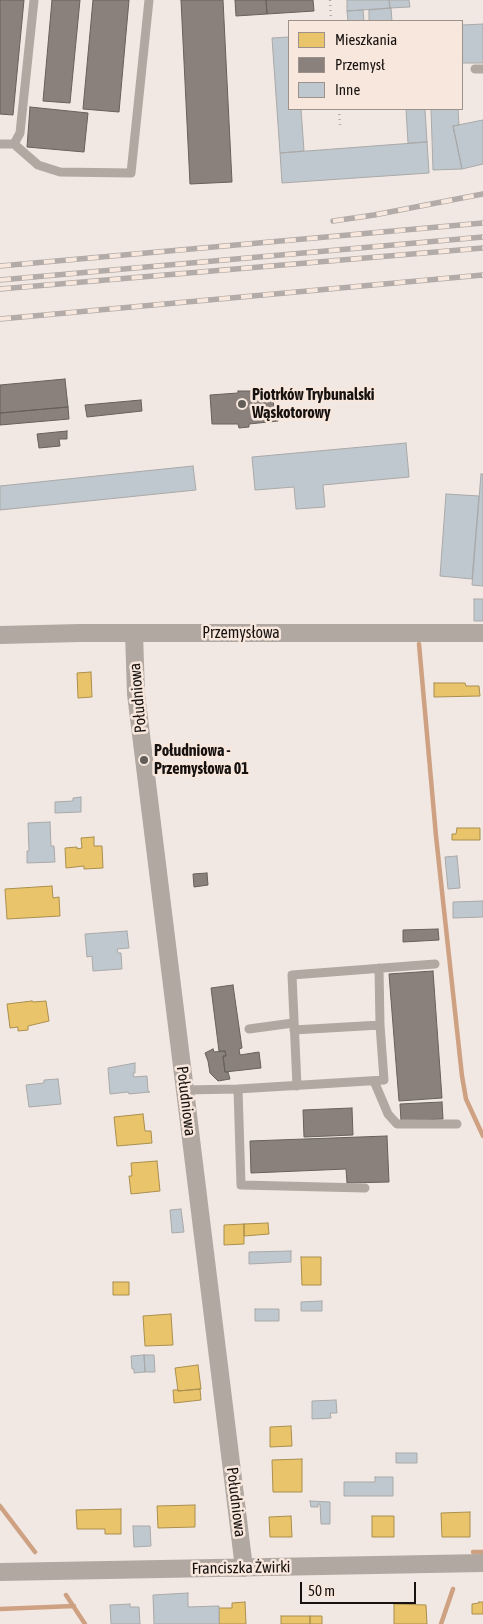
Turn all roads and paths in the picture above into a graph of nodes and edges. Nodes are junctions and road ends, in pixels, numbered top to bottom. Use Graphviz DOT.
graph roads {
  1 [pos="34,0"];
  2 [pos="148,0"];
  3 [pos="330,0"];
  4 [pos="332,20"];
  5 [pos="339,110"];
  6 [pos="340,127"];
  7 [pos="0,144"];
  8 [pos="14,144"];
  9 [pos="134,633"];
  10 [pos="483,633"];
  11 [pos="0,635"];
  12 [pos="435,964"];
  13 [pos="378,968"];
  14 [pos="380,1025"];
  15 [pos="294,1026"];
  16 [pos="249,1028"];
  17 [pos="374,1081"];
  18 [pos="297,1086"];
  19 [pos="238,1089"];
  20 [pos="184,1090"];
  21 [pos="456,1124"];
  22 [pos="365,1188"];
  23 [pos="483,1563"];
  24 [pos="244,1568"];
  25 [pos="0,1572"];
  1 -- 8 [label="lane"];
  2 -- 8 [label="lane"];
  3 -- 4 [label="path"];
  5 -- 6 [label="path"];
  7 -- 8 [label="lane"];
  9 -- 10 [label="street, Przemysłowa"];
  9 -- 11 [label="street, Przemysłowa"];
  9 -- 20 [label="street, Południowa"];
  12 -- 13 [label="lane"];
  13 -- 14 [label="lane"];
  13 -- 15 [label="lane"];
  14 -- 15 [label="lane"];
  14 -- 17 [label="lane"];
  15 -- 16 [label="lane"];
  15 -- 18 [label="lane"];
  17 -- 18 [label="lane"];
  17 -- 21 [label="lane"];
  18 -- 19 [label="lane"];
  19 -- 20 [label="lane"];
  19 -- 22 [label="lane"];
  20 -- 24 [label="street, Południowa"];
  23 -- 24 [label="street, Franciszka Żwirki"];
  24 -- 25 [label="street, Franciszka Żwirki"];
}
